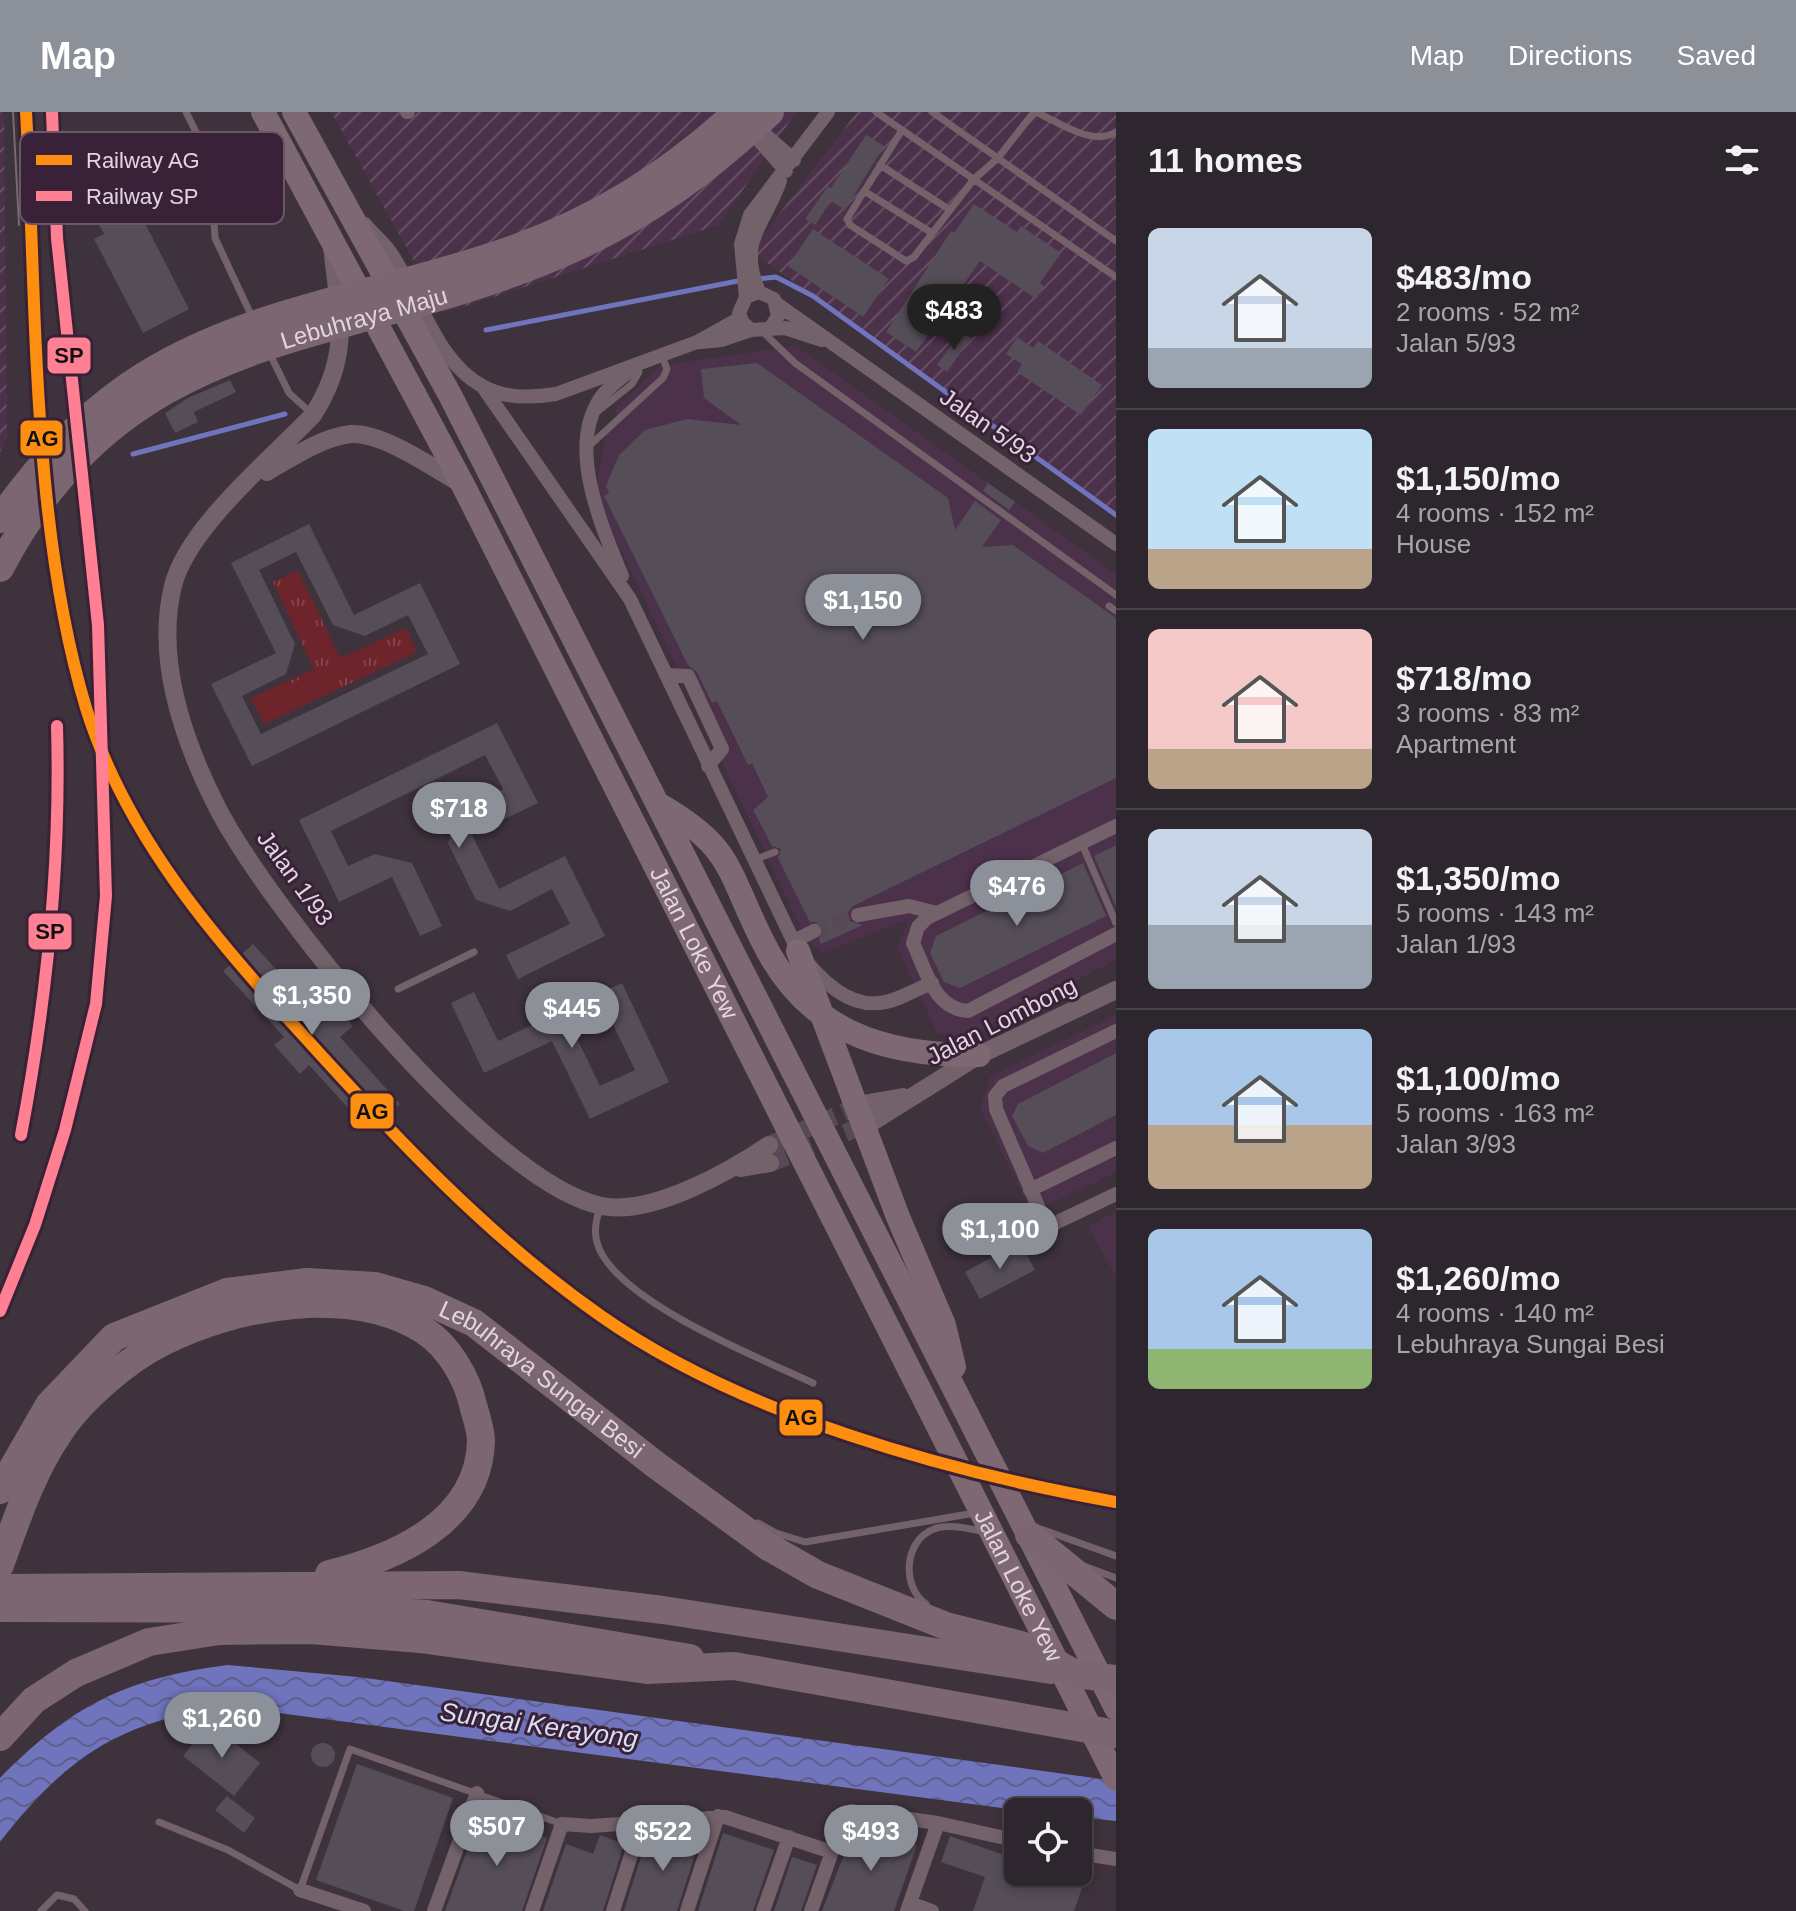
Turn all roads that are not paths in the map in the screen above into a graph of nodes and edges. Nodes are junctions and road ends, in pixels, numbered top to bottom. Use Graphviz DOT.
graph roads {
  1 [pos="186,112"];
  2 [pos="263,112"];
  3 [pos="294,112"];
  4 [pos="828,112"];
  5 [pos="876,112"];
  6 [pos="932,112"];
  7 [pos="1035,112"];
  8 [pos="747,113"];
  9 [pos="902,130"];
  10 [pos="196,132"];
  11 [pos="274,132"];
  12 [pos="1116,132"];
  13 [pos="284,151"];
  14 [pos="998,158"];
  15 [pos="880,165"];
  16 [pos="787,170"];
  17 [pos="974,179"];
  18 [pos="864,191"];
  19 [pos="341,197"];
  20 [pos="950,210"];
  21 [pos="214,224"];
  22 [pos="932,233"];
  23 [pos="331,239"];
  24 [pos="1116,241"];
  25 [pos="1116,277"];
  26 [pos="751,289"];
  27 [pos="777,304"];
  28 [pos="740,318"];
  29 [pos="761,330"];
  30 [pos="697,342"];
  31 [pos="834,345"];
  32 [pos="648,359"];
  33 [pos="483,387"];
  34 [pos="313,415"];
  35 [pos="588,447"];
  36 [pos="463,485"];
  37 [pos="241,488"];
  38 [pos="0,519"];
  39 [pos="1116,544"];
  40 [pos="0,568"];
  41 [pos="1116,595"];
  42 [pos="630,599"];
  43 [pos="658,804"];
  44 [pos="1116,826"];
  45 [pos="1081,842"];
  46 [pos="775,852"];
  47 [pos="754,860"];
  48 [pos="937,913"];
  49 [pos="858,915"];
  50 [pos="1116,923"];
  51 [pos="814,931"];
  52 [pos="1116,934"];
  53 [pos="796,946"];
  54 [pos="474,952"];
  55 [pos="932,983"];
  56 [pos="398,989"];
  57 [pos="1116,990"];
  58 [pos="1116,1031"];
  59 [pos="979,1055"];
  60 [pos="911,1095"];
  61 [pos="863,1104"];
  62 [pos="872,1122"];
  63 [pos="1116,1148"];
  64 [pos="770,1154"];
  65 [pos="1030,1190"];
  66 [pos="1116,1194"];
  67 [pos="601,1206"];
  68 [pos="813,1383"];
  69 [pos="963,1405"];
  70 [pos="656,1465"];
  71 [pos="0,1490"];
  72 [pos="741,1514"];
  73 [pos="991,1516"];
  74 [pos="753,1520"];
  75 [pos="1005,1520"];
  76 [pos="1018,1538"];
  77 [pos="1116,1556"];
  78 [pos="0,1565"];
  79 [pos="1116,1578"];
  80 [pos="286,1585"];
  81 [pos="0,1588"];
  82 [pos="110,1598"];
  83 [pos="1116,1606"];
  84 [pos="0,1608"];
  85 [pos="936,1609"];
  86 [pos="964,1621"];
  87 [pos="1021,1645"];
  88 [pos="734,1666"];
  89 [pos="1076,1674"];
  90 [pos="1116,1679"];
  91 [pos="1116,1708"];
  92 [pos="1116,1734"];
  93 [pos="0,1737"];
  94 [pos="1116,1779"];
  95 [pos="477,1793"];
  96 [pos="718,1816"];
  97 [pos="642,1821"];
  98 [pos="159,1822"];
  99 [pos="938,1823"];
  100 [pos="562,1824"];
  101 [pos="789,1837"];
  102 [pos="1004,1838"];
  103 [pos="832,1852"];
  104 [pos="1092,1855"];
  105 [pos="1116,1859"];
  106 [pos="300,1890"];
  107 [pos="909,1907"];
  108 [pos="41,1911"];
  109 [pos="85,1911"];
  110 [pos="364,1911"];
  111 [pos="434,1911"];
  112 [pos="532,1911"];
  113 [pos="613,1911"];
  114 [pos="687,1911"];
  115 [pos="763,1911"];
  116 [pos="811,1911"];
  117 [pos="932,1911"];
  1 -- 10 [label="lane"];
  2 -- 11 [label="highway, Jalan Loke Yew"];
  3 -- 19 [label="highway, Jalan Loke Yew"];
  4 -- 16 [label="street"];
  5 -- 9 [label="lane"];
  6 -- 14 [label="lane"];
  7 -- 12 [label="lane"];
  7 -- 14 [label="lane"];
  8 -- 16 [label="street"];
  8 -- 38 [label="highway, Lebuhraya Maju"];
  8 -- 40 [label="highway, Lebuhraya Maju"];
  9 -- 15 [label="lane"];
  9 -- 17 [label="lane"];
  13 -- 23 [label="highway, Jalan Loke Yew"];
  14 -- 17 [label="lane"];
  14 -- 24 [label="lane"];
  15 -- 18 [label="lane"];
  15 -- 20 [label="lane"];
  16 -- 26 [label="street"];
  17 -- 20 [label="lane"];
  17 -- 25 [label="lane"];
  18 -- 22 [label="lane"];
  18 -- 22 [label="lane"];
  19 -- 33 [label="street, Jalan 5/93"];
  19 -- 43 [label="highway, Jalan Loke Yew"];
  20 -- 22 [label="lane"];
  21 -- 34 [label="lane"];
  23 -- 34 [label="street, Jalan 1/93"];
  23 -- 36 [label="highway, Jalan Loke Yew"];
  26 -- 27 [label="street"];
  26 -- 28 [label="street"];
  27 -- 29 [label="street"];
  27 -- 31 [label="street, Jalan 5/93"];
  28 -- 29 [label="street"];
  28 -- 30 [label="street, Jalan 5/93"];
  29 -- 30 [label="street, Jalan 5/93"];
  29 -- 31 [label="street, Jalan 5/93"];
  29 -- 41 [label="lane"];
  30 -- 32 [label="street, Jalan 5/93"];
  31 -- 39 [label="street, Jalan 5/93"];
  32 -- 33 [label="street, Jalan 5/93"];
  32 -- 35 [label="street, Jalan 5/93"];
  32 -- 35 [label="lane"];
  33 -- 42 [label="street"];
  34 -- 37 [label="street, Jalan 1/93"];
  35 -- 42 [label="street, Jalan 5/93"];
  36 -- 37 [label="street, Jalan 1/93"];
  36 -- 94 [label="highway, Jalan Loke Yew"];
  37 -- 67 [label="street, Jalan 1/93"];
  42 -- 47 [label="street"];
  43 -- 59 [label="highway"];
  43 -- 69 [label="highway, Jalan Loke Yew"];
  44 -- 45 [label="street"];
  45 -- 48 [label="street"];
  45 -- 50 [label="lane"];
  46 -- 47 [label="lane"];
  47 -- 53 [label="street"];
  48 -- 49 [label="street"];
  48 -- 55 [label="street"];
  51 -- 53 [label="street"];
  52 -- 55 [label="street"];
  53 -- 55 [label="street"];
  53 -- 69 [label="highway"];
  54 -- 56 [label="lane"];
  57 -- 59 [label="street, Jalan Lombong"];
  58 -- 65 [label="street"];
  59 -- 60 [label="street, Jalan Lombong"];
  60 -- 61 [label="street, Jalan Lombong"];
  60 -- 62 [label="street, Jalan Lombong"];
  63 -- 65 [label="street"];
  64 -- 67 [label="street, Jalan 1/93"];
  65 -- 66 [label="street"];
  67 -- 68 [label="lane"];
  69 -- 76 [label="highway, Jalan Loke Yew"];
  70 -- 71 [label="highway, Lebuhraya Sungai Besi"];
  70 -- 72 [label="lane"];
  70 -- 87 [label="highway, Lebuhraya Sungai Besi"];
  73 -- 74 [label="lane"];
  75 -- 77 [label="lane"];
  76 -- 79 [label="lane"];
  76 -- 83 [label="highway"];
  76 -- 85 [label="lane"];
  76 -- 91 [label="highway, Jalan Loke Yew"];
  78 -- 80 [label="highway"];
  80 -- 82 [label="highway"];
  80 -- 89 [label="highway"];
  81 -- 82 [label="highway"];
  82 -- 84 [label="highway"];
  82 -- 88 [label="highway"];
  86 -- 87 [label="lane"];
  87 -- 89 [label="highway, Lebuhraya Sungai Besi"];
  88 -- 92 [label="highway"];
  88 -- 93 [label="highway"];
  89 -- 90 [label="highway, Lebuhraya Sungai Besi"];
  95 -- 100 [label="lane"];
  95 -- 106 [label="lane"];
  95 -- 111 [label="street"];
  96 -- 97 [label="street"];
  96 -- 101 [label="street"];
  96 -- 114 [label="street"];
  97 -- 100 [label="street"];
  97 -- 113 [label="street"];
  98 -- 106 [label="lane"];
  99 -- 102 [label="street"];
  99 -- 103 [label="street"];
  99 -- 107 [label="street"];
  100 -- 112 [label="street"];
  101 -- 103 [label="street"];
  101 -- 115 [label="street"];
  103 -- 116 [label="street"];
  104 -- 105 [label="street"];
  106 -- 110 [label="street"];
  107 -- 117 [label="street"];
  108 -- 109 [label="lane"];
}
